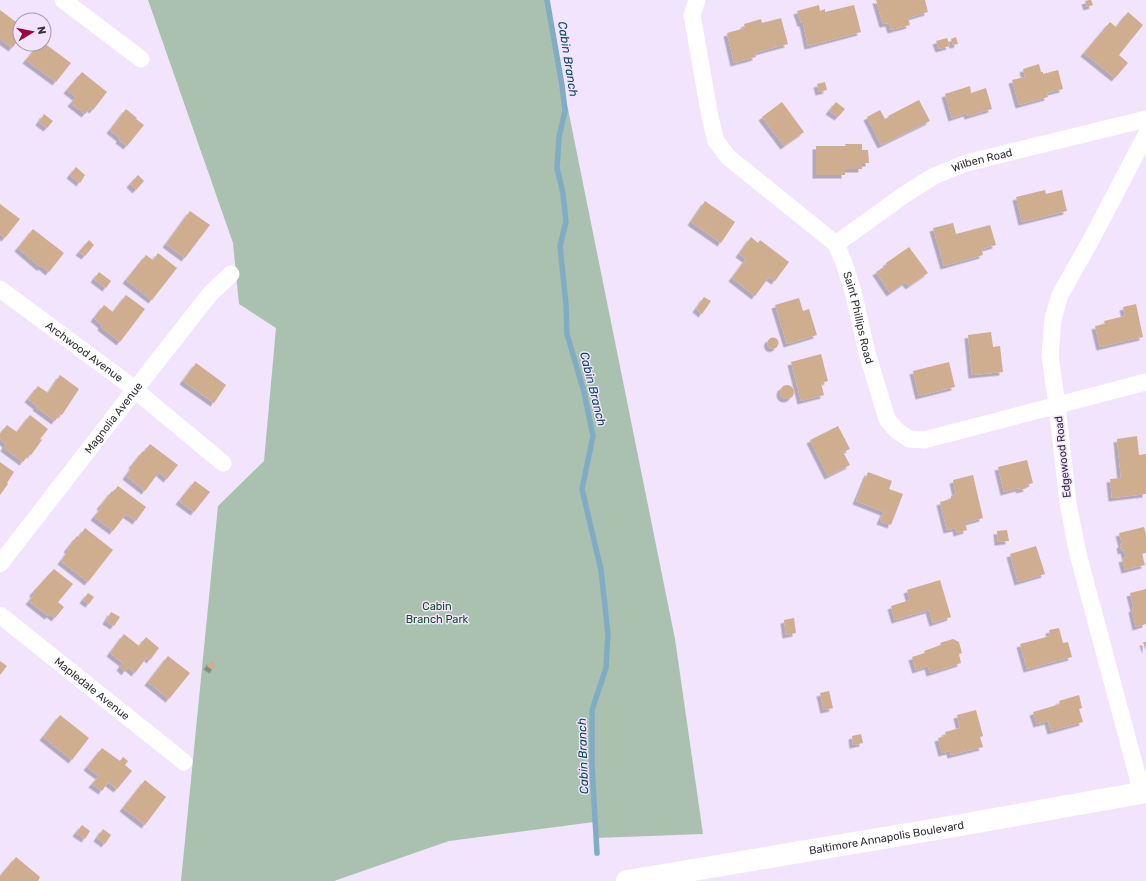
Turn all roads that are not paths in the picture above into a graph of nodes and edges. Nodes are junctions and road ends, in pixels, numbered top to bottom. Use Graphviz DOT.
graph roads {
  1 [pos="63,0"];
  2 [pos="697,0"];
  3 [pos="141,59"];
  4 [pos="1146,119"];
  5 [pos="1146,135"];
  6 [pos="836,244"];
  7 [pos="231,274"];
  8 [pos="0,290"];
  9 [pos="1146,382"];
  10 [pos="135,389"];
  11 [pos="1057,405"];
  12 [pos="222,463"];
  13 [pos="0,564"];
  14 [pos="0,615"];
  15 [pos="184,762"];
  16 [pos="1144,792"];
  17 [pos="627,881"];
  1 -- 3 [label="street"];
  2 -- 6 [label="street, Saint Phillips Road"];
  4 -- 6 [label="street, Wilben Road"];
  5 -- 11 [label="street, Edgewood Road"];
  6 -- 11 [label="street, Saint Phillips Road"];
  7 -- 10 [label="street, Magnolia Avenue"];
  8 -- 10 [label="street, Archwood Avenue"];
  9 -- 11 [label="street, Saint Phillips Road"];
  10 -- 12 [label="street, Archwood Avenue"];
  10 -- 13 [label="street, Magnolia Avenue"];
  11 -- 16 [label="street, Edgewood Road"];
  14 -- 15 [label="street, Mapledale Avenue"];
  16 -- 17 [label="main road, Baltimore Annapolis Boulevard"];
}
